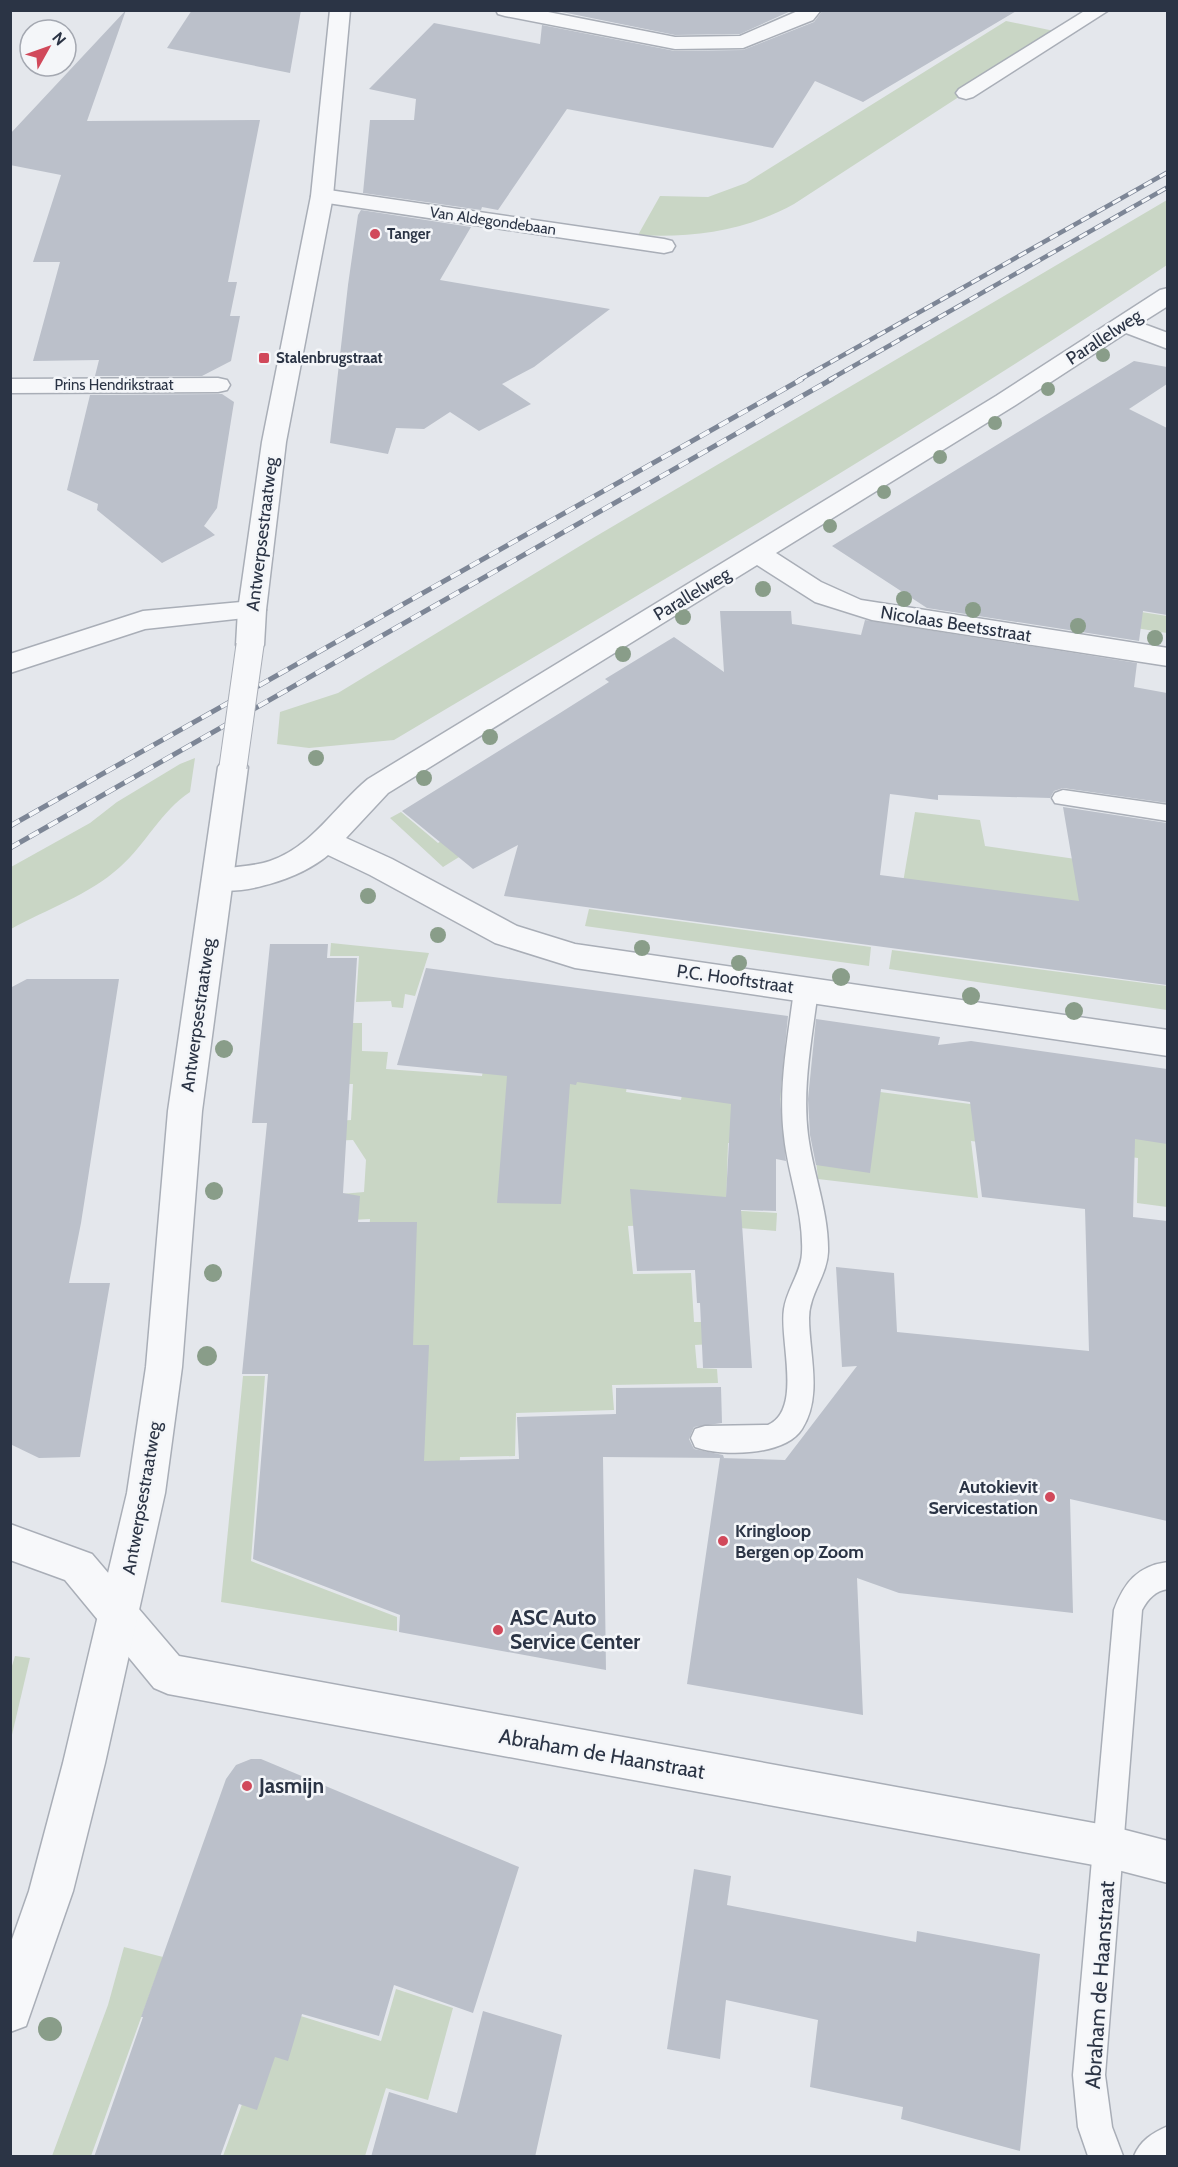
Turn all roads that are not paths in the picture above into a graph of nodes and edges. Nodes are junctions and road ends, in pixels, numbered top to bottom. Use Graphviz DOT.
graph roads {
  1 [pos="340,10"];
  2 [pos="505,10"];
  3 [pos="812,10"];
  4 [pos="1100,10"];
  5 [pos="966,93"];
  6 [pos="322,196"];
  7 [pos="664,246"];
  8 [pos="1167,294"];
  9 [pos="1124,324"];
  10 [pos="1167,342"];
  11 [pos="218,385"];
  12 [pos="10,386"];
  13 [pos="758,553"];
  14 [pos="252,610"];
  15 [pos="1167,657"];
  16 [pos="10,664"];
  17 [pos="1063,798"];
  18 [pos="1167,813"];
  19 [pos="325,841"];
  20 [pos="217,880"];
  21 [pos="806,990"];
  22 [pos="1167,1043"];
  23 [pos="705,1438"];
  24 [pos="10,1542"];
  25 [pos="1167,1575"];
  26 [pos="119,1618"];
  27 [pos="1110,1847"];
  28 [pos="1167,1862"];
  29 [pos="10,2010"];
  30 [pos="1167,2143"];
  31 [pos="1106,2157"];
  32 [pos="1151,2157"];
  1 -- 6 [label="street, Antwerpsestraatweg"];
  2 -- 3 [label="street"];
  4 -- 5 [label="street"];
  6 -- 7 [label="street, Van Aldegondebaan"];
  6 -- 14 [label="street, Antwerpsestraatweg"];
  8 -- 9 [label="street, Parallelweg"];
  9 -- 10 [label="street"];
  9 -- 13 [label="street, Parallelweg"];
  11 -- 12 [label="street, Prins Hendrikstraat"];
  13 -- 15 [label="street, Nicolaas Beetsstraat"];
  13 -- 19 [label="street, Parallelweg"];
  14 -- 16 [label="street"];
  14 -- 20 [label="street, Antwerpsestraatweg, bridge"];
  17 -- 18 [label="lane"];
  19 -- 20 [label="street, Parallelweg"];
  19 -- 21 [label="street, P.C. Hooftstraat"];
  20 -- 26 [label="street, Antwerpsestraatweg"];
  21 -- 22 [label="street, P.C. Hooftstraat"];
  21 -- 23 [label="lane"];
  24 -- 26 [label="street, Abraham de Haanstraat"];
  25 -- 27 [label="lane, Abraham de Haanstraat"];
  26 -- 27 [label="street, Abraham de Haanstraat"];
  26 -- 29 [label="street, Antwerpsestraatweg"];
  27 -- 28 [label="street, Abraham de Haanstraat"];
  27 -- 31 [label="lane, Abraham de Haanstraat"];
  30 -- 32 [label="lane"];
}
